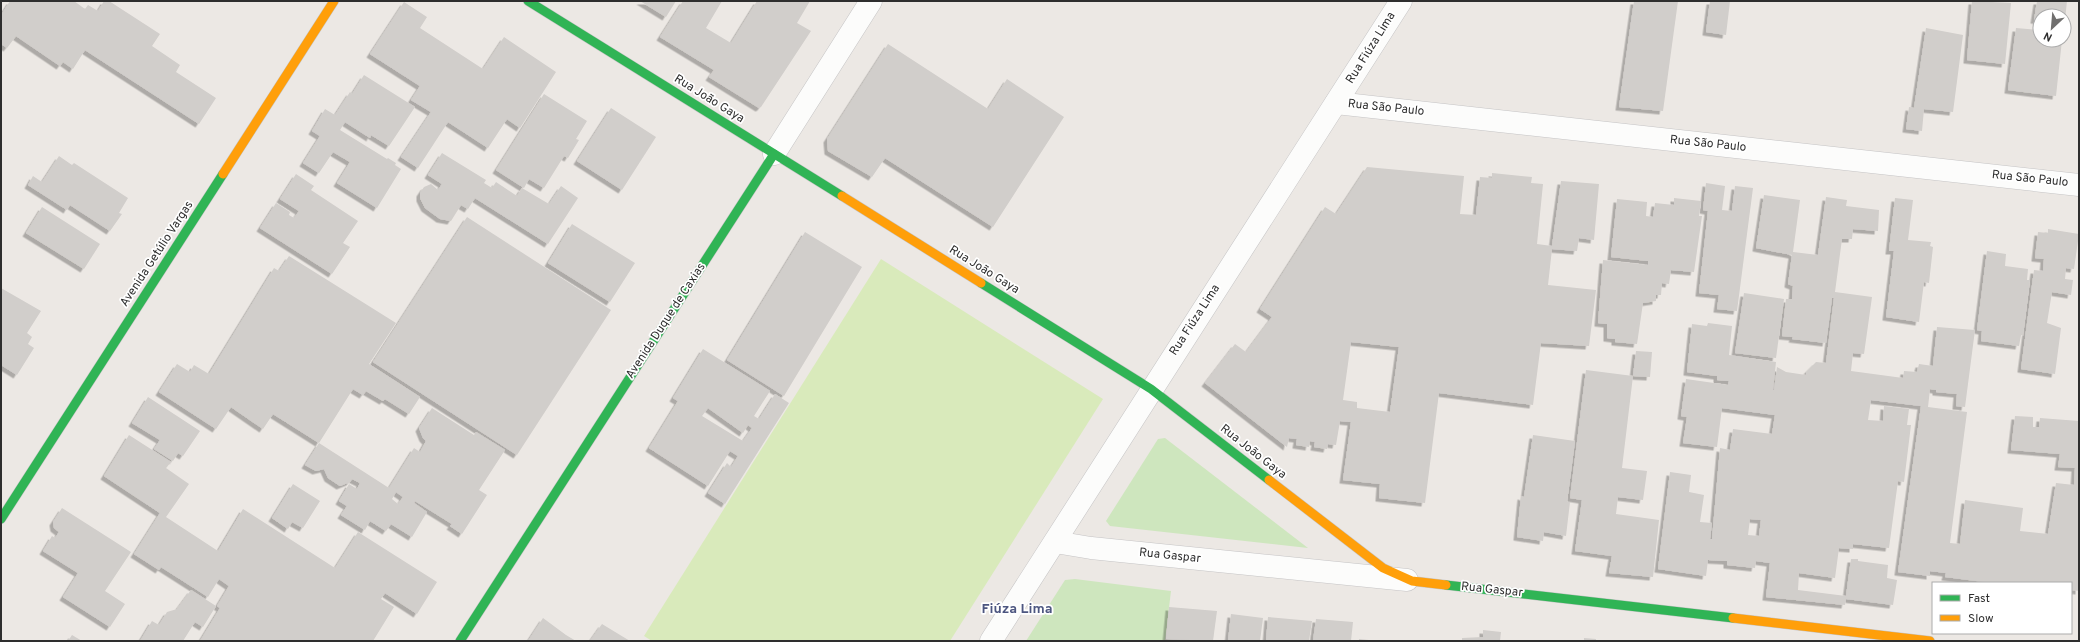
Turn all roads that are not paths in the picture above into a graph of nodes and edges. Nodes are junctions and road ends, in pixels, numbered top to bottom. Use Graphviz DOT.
graph roads {
  1 [pos="334,1"];
  2 [pos="528,1"];
  3 [pos="871,1"];
  4 [pos="1401,1"];
  5 [pos="1336,103"];
  6 [pos="774,154"];
  7 [pos="2079,185"];
  8 [pos="1151,389"];
  9 [pos="1,519"];
  10 [pos="1055,542"];
  11 [pos="1412,581"];
  12 [pos="460,641"];
  13 [pos="992,641"];
  14 [pos="1930,641"];
  1 -- 9 [label="main road, Avenida Getúlio Vargas"];
  2 -- 6 [label="main road, Rua João Gaya"];
  3 -- 6 [label="street, Avenida Duque de Caxias"];
  4 -- 5 [label="street, Rua Fiúza Lima"];
  5 -- 7 [label="street, Rua São Paulo"];
  5 -- 8 [label="street, Rua Fiúza Lima"];
  6 -- 8 [label="main road, Rua João Gaya"];
  6 -- 12 [label="main road, Avenida Duque de Caxias"];
  8 -- 10 [label="street, Rua Fiúza Lima"];
  8 -- 11 [label="main road, Rua João Gaya"];
  10 -- 11 [label="street, Rua Gaspar"];
  10 -- 13 [label="street, Rua Fiúza Lima"];
  11 -- 14 [label="main road, Rua Gaspar"];
}
